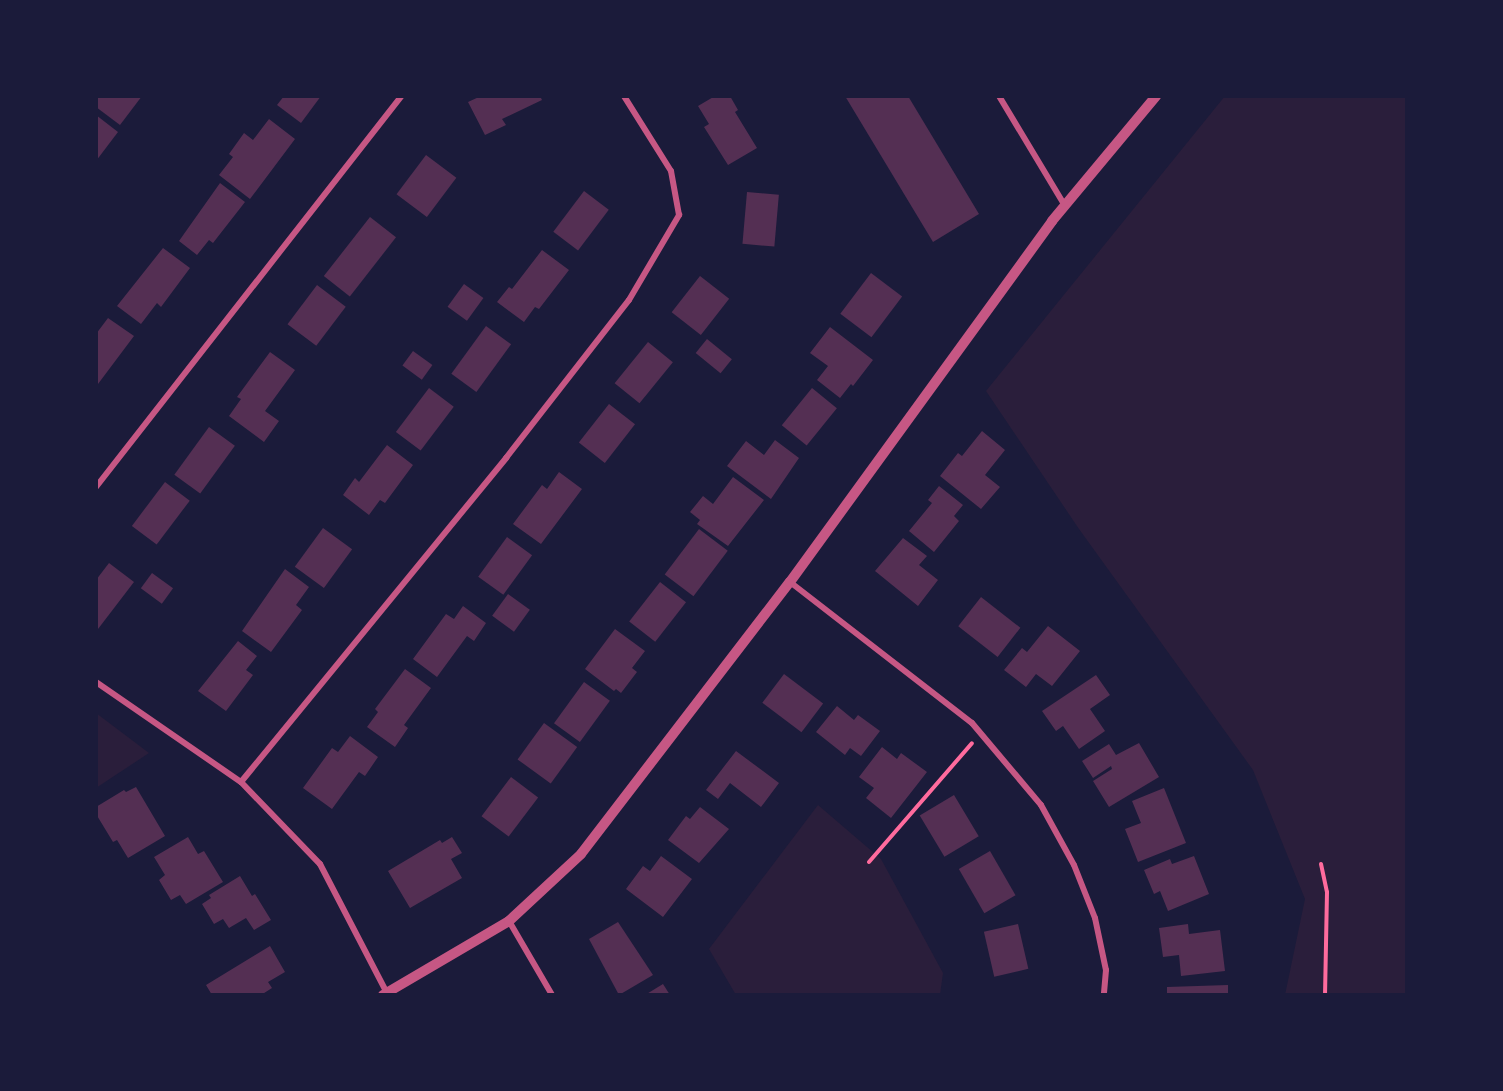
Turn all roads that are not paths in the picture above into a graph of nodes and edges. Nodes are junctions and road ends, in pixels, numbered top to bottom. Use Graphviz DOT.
graph roads {
  1 [pos="402,96"];
  2 [pos="624,96"];
  3 [pos="999,96"];
  4 [pos="1156,96"];
  5 [pos="1065,206"];
  6 [pos="96,487"];
  7 [pos="790,582"];
  8 [pos="96,682"];
  9 [pos="240,782"];
  10 [pos="509,921"];
  11 [pos="385,994"];
  12 [pos="552,995"];
  13 [pos="1104,995"];
  1 -- 6 [label="street"];
  2 -- 9 [label="street"];
  3 -- 5 [label="street"];
  4 -- 5 [label="street"];
  5 -- 7 [label="street"];
  7 -- 10 [label="street"];
  7 -- 13 [label="street"];
  8 -- 9 [label="street"];
  9 -- 11 [label="street"];
  10 -- 11 [label="street"];
  10 -- 12 [label="street"];
}
